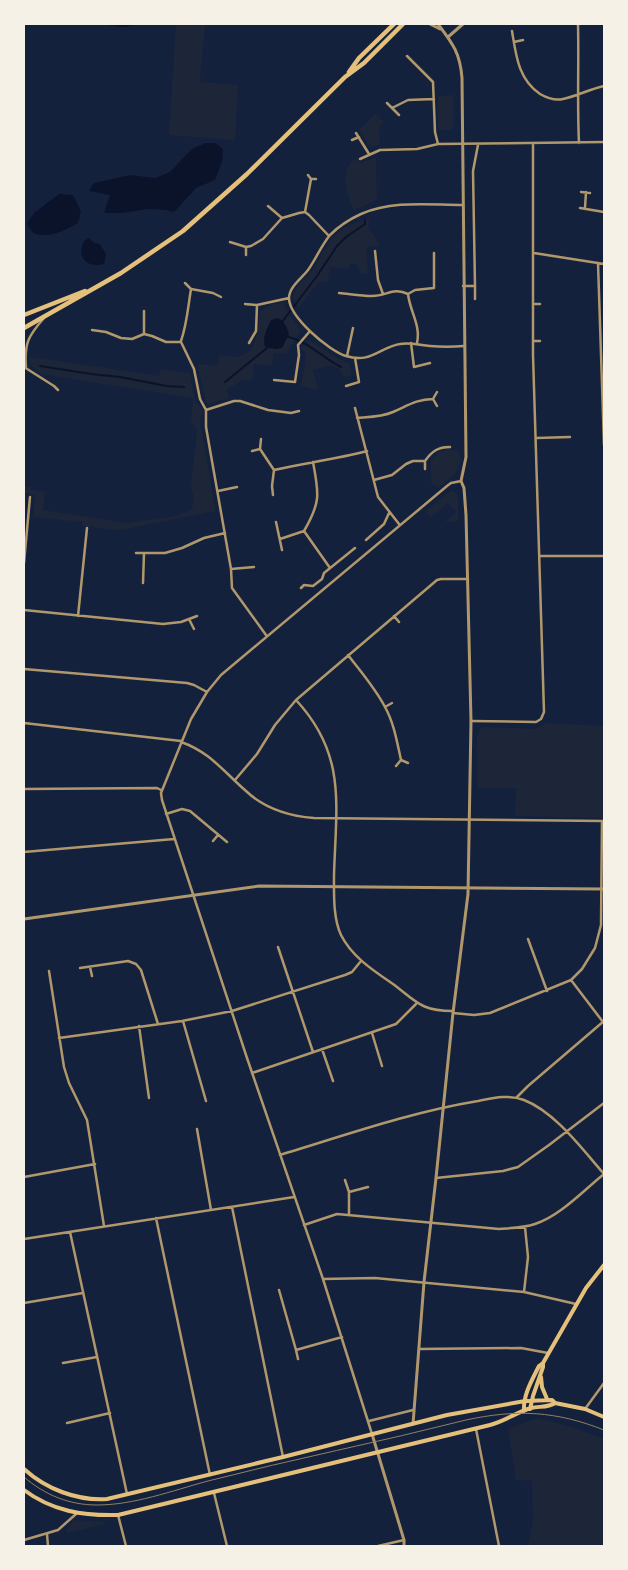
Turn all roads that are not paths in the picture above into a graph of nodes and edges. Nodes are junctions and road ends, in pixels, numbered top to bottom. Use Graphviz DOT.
graph roads {
  1 [pos="394,24"];
  2 [pos="403,24"];
  3 [pos="430,24"];
  4 [pos="438,24"];
  5 [pos="463,24"];
  6 [pos="578,24"];
  7 [pos="443,31"];
  8 [pos="512,31"];
  9 [pos="448,37"];
  10 [pos="523,40"];
  11 [pos="514,42"];
  12 [pos="407,56"];
  13 [pos="345,78"];
  14 [pos="604,86"];
  15 [pos="577,95"];
  16 [pos="434,99"];
  17 [pos="387,103"];
  18 [pos="392,108"];
  19 [pos="398,115"];
  20 [pos="356,133"];
  21 [pos="359,137"];
  22 [pos="352,140"];
  23 [pos="579,142"];
  24 [pos="604,142"];
  25 [pos="533,143"];
  26 [pos="438,144"];
  27 [pos="462,144"];
  28 [pos="478,144"];
  29 [pos="370,154"];
  30 [pos="360,159"];
  31 [pos="308,175"];
  32 [pos="311,179"];
  33 [pos="316,179"];
  34 [pos="582,192"];
  35 [pos="463,204"];
  36 [pos="268,206"];
  37 [pos="580,208"];
  38 [pos="585,208"];
  39 [pos="305,212"];
  40 [pos="604,212"];
  41 [pos="282,218"];
  42 [pos="329,236"];
  43 [pos="230,242"];
  44 [pos="246,248"];
  45 [pos="375,251"];
  46 [pos="434,253"];
  47 [pos="534,253"];
  48 [pos="246,255"];
  49 [pos="598,263"];
  50 [pos="604,264"];
  51 [pos="105,283"];
  52 [pos="185,283"];
  53 [pos="463,286"];
  54 [pos="474,286"];
  55 [pos="192,289"];
  56 [pos="339,293"];
  57 [pos="382,294"];
  58 [pos="408,294"];
  59 [pos="221,297"];
  60 [pos="289,298"];
  61 [pos="475,299"];
  62 [pos="245,304"];
  63 [pos="534,304"];
  64 [pos="540,304"];
  65 [pos="257,305"];
  66 [pos="144,311"];
  67 [pos="47,314"];
  68 [pos="24,315"];
  69 [pos="24,328"];
  70 [pos="353,328"];
  71 [pos="92,330"];
  72 [pos="310,331"];
  73 [pos="144,334"];
  74 [pos="540,340"];
  75 [pos="533,341"];
  76 [pos="181,342"];
  77 [pos="249,343"];
  78 [pos="411,343"];
  79 [pos="417,344"];
  80 [pos="464,346"];
  81 [pos="347,356"];
  82 [pos="355,358"];
  83 [pos="430,363"];
  84 [pos="24,367"];
  85 [pos="603,378"];
  86 [pos="274,380"];
  87 [pos="346,386"];
  88 [pos="58,390"];
  89 [pos="437,392"];
  90 [pos="434,399"];
  91 [pos="437,406"];
  92 [pos="356,408"];
  93 [pos="206,410"];
  94 [pos="299,411"];
  95 [pos="358,418"];
  96 [pos="570,436"];
  97 [pos="536,438"];
  98 [pos="261,439"];
  99 [pos="604,446"];
  100 [pos="450,447"];
  101 [pos="260,449"];
  102 [pos="252,451"];
  103 [pos="367,451"];
  104 [pos="425,461"];
  105 [pos="313,462"];
  106 [pos="425,469"];
  107 [pos="274,470"];
  108 [pos="374,480"];
  109 [pos="461,481"];
  110 [pos="238,487"];
  111 [pos="218,491"];
  112 [pos="273,495"];
  113 [pos="30,497"];
  114 [pos="389,513"];
  115 [pos="276,522"];
  116 [pos="399,525"];
  117 [pos="87,528"];
  118 [pos="304,531"];
  119 [pos="225,533"];
  120 [pos="280,539"];
  121 [pos="366,540"];
  122 [pos="355,548"];
  123 [pos="282,550"];
  124 [pos="136,553"];
  125 [pos="144,553"];
  126 [pos="540,556"];
  127 [pos="604,556"];
  128 [pos="24,563"];
  129 [pos="254,567"];
  130 [pos="330,568"];
  131 [pos="231,569"];
  132 [pos="468,579"];
  133 [pos="143,583"];
  134 [pos="301,588"];
  135 [pos="24,610"];
  136 [pos="78,616"];
  137 [pos="197,616"];
  138 [pos="394,616"];
  139 [pos="189,619"];
  140 [pos="399,622"];
  141 [pos="194,629"];
  142 [pos="266,635"];
  143 [pos="348,655"];
  144 [pos="24,668"];
  145 [pos="207,692"];
  146 [pos="296,700"];
  147 [pos="392,703"];
  148 [pos="385,707"];
  149 [pos="471,721"];
  150 [pos="24,723"];
  151 [pos="181,741"];
  152 [pos="401,760"];
  153 [pos="408,763"];
  154 [pos="396,766"];
  155 [pos="235,780"];
  156 [pos="24,789"];
  157 [pos="162,790"];
  158 [pos="166,814"];
  159 [pos="335,817"];
  160 [pos="470,819"];
  161 [pos="603,821"];
  162 [pos="218,835"];
  163 [pos="175,839"];
  164 [pos="213,841"];
  165 [pos="227,842"];
  166 [pos="24,852"];
  167 [pos="334,886"];
  168 [pos="468,887"];
  169 [pos="603,889"];
  170 [pos="193,895"];
  171 [pos="24,919"];
  172 [pos="528,939"];
  173 [pos="278,947"];
  174 [pos="362,961"];
  175 [pos="90,967"];
  176 [pos="80,968"];
  177 [pos="49,971"];
  178 [pos="92,976"];
  179 [pos="571,980"];
  180 [pos="547,991"];
  181 [pos="293,992"];
  182 [pos="416,1004"];
  183 [pos="232,1011"];
  184 [pos="453,1012"];
  185 [pos="182,1021"];
  186 [pos="604,1022"];
  187 [pos="158,1024"];
  188 [pos="138,1026"];
  189 [pos="372,1033"];
  190 [pos="59,1038"];
  191 [pos="322,1049"];
  192 [pos="312,1052"];
  193 [pos="382,1066"];
  194 [pos="252,1073"];
  195 [pos="333,1081"];
  196 [pos="517,1097"];
  197 [pos="150,1098"];
  198 [pos="206,1101"];
  199 [pos="604,1103"];
  200 [pos="443,1107"];
  201 [pos="197,1129"];
  202 [pos="567,1132"];
  203 [pos="280,1155"];
  204 [pos="95,1164"];
  205 [pos="604,1174"];
  206 [pos="24,1176"];
  207 [pos="436,1178"];
  208 [pos="345,1180"];
  209 [pos="368,1187"];
  210 [pos="349,1192"];
  211 [pos="294,1196"];
  212 [pos="232,1207"];
  213 [pos="211,1210"];
  214 [pos="349,1215"];
  215 [pos="156,1218"];
  216 [pos="431,1223"];
  217 [pos="304,1225"];
  218 [pos="104,1226"];
  219 [pos="525,1227"];
  220 [pos="70,1232"];
  221 [pos="24,1239"];
  222 [pos="604,1266"];
  223 [pos="323,1279"];
  224 [pos="424,1282"];
  225 [pos="279,1290"];
  226 [pos="524,1292"];
  227 [pos="83,1293"];
  228 [pos="24,1303"];
  229 [pos="576,1304"];
  230 [pos="342,1336"];
  231 [pos="419,1349"];
  232 [pos="296,1350"];
  233 [pos="548,1354"];
  234 [pos="97,1357"];
  235 [pos="298,1359"];
  236 [pos="63,1363"];
  237 [pos="543,1363"];
  238 [pos="540,1375"];
  239 [pos="604,1383"];
  240 [pos="547,1399"];
  241 [pos="532,1400"];
  242 [pos="524,1401"];
  243 [pos="555,1403"];
  244 [pos="530,1409"];
  245 [pos="585,1409"];
  246 [pos="413,1410"];
  247 [pos="524,1411"];
  248 [pos="110,1413"];
  249 [pos="604,1417"];
  250 [pos="369,1421"];
  251 [pos="67,1422"];
  252 [pos="413,1424"];
  253 [pos="476,1429"];
  254 [pos="372,1434"];
  255 [pos="378,1454"];
  256 [pos="283,1457"];
  257 [pos="24,1469"];
  258 [pos="210,1475"];
  259 [pos="24,1490"];
  260 [pos="214,1493"];
  261 [pos="128,1495"];
  262 [pos="76,1514"];
  263 [pos="118,1515"];
  264 [pos="47,1534"];
  265 [pos="24,1540"];
  266 [pos="404,1540"];
  267 [pos="48,1546"];
  268 [pos="126,1546"];
  269 [pos="227,1546"];
  270 [pos="378,1546"];
  271 [pos="404,1546"];
  272 [pos="499,1546"];
  1 -- 13 [label="highway"];
  2 -- 13 [label="highway"];
  3 -- 7 [label="street"];
  4 -- 7 [label="street"];
  5 -- 9 [label="street"];
  6 -- 15 [label="street"];
  7 -- 9 [label="street"];
  8 -- 11 [label="street"];
  9 -- 27 [label="street"];
  10 -- 11 [label="street"];
  11 -- 15 [label="street"];
  12 -- 16 [label="street"];
  13 -- 51 [label="highway"];
  14 -- 15 [label="street"];
  15 -- 23 [label="street"];
  16 -- 18 [label="street"];
  16 -- 26 [label="street"];
  17 -- 18 [label="street"];
  18 -- 19 [label="street"];
  20 -- 21 [label="street"];
  21 -- 22 [label="street"];
  21 -- 29 [label="street"];
  23 -- 24 [label="street"];
  23 -- 25 [label="street"];
  25 -- 28 [label="street"];
  25 -- 47 [label="street"];
  26 -- 27 [label="street"];
  26 -- 29 [label="street"];
  27 -- 28 [label="street"];
  27 -- 35 [label="street"];
  28 -- 54 [label="street"];
  29 -- 30 [label="street"];
  31 -- 32 [label="street"];
  32 -- 33 [label="street"];
  32 -- 39 [label="street"];
  34 -- 38 [label="street"];
  35 -- 42 [label="street"];
  35 -- 53 [label="street"];
  36 -- 41 [label="street"];
  37 -- 38 [label="street"];
  38 -- 40 [label="street"];
  39 -- 41 [label="street"];
  39 -- 42 [label="street"];
  41 -- 44 [label="street"];
  42 -- 60 [label="street"];
  43 -- 44 [label="street"];
  44 -- 48 [label="street"];
  45 -- 57 [label="street"];
  46 -- 58 [label="street"];
  47 -- 49 [label="street"];
  47 -- 63 [label="street"];
  49 -- 50 [label="street"];
  49 -- 85 [label="street"];
  51 -- 67 [label="highway"];
  51 -- 68 [label="highway"];
  52 -- 55 [label="street"];
  53 -- 54 [label="street"];
  53 -- 80 [label="street"];
  54 -- 61 [label="street"];
  55 -- 59 [label="street"];
  55 -- 76 [label="street"];
  56 -- 57 [label="street"];
  57 -- 58 [label="street"];
  58 -- 79 [label="street"];
  60 -- 65 [label="street"];
  60 -- 72 [label="street"];
  62 -- 65 [label="street"];
  63 -- 64 [label="street"];
  63 -- 75 [label="street"];
  65 -- 77 [label="street"];
  66 -- 73 [label="street"];
  67 -- 69 [label="highway"];
  67 -- 84 [label="street"];
  70 -- 81 [label="street"];
  71 -- 73 [label="street"];
  72 -- 81 [label="street"];
  72 -- 86 [label="street"];
  73 -- 76 [label="street"];
  74 -- 75 [label="street"];
  75 -- 97 [label="street"];
  76 -- 93 [label="street"];
  78 -- 79 [label="street"];
  78 -- 82 [label="street"];
  78 -- 83 [label="street"];
  79 -- 80 [label="street"];
  80 -- 109 [label="street"];
  81 -- 82 [label="street"];
  82 -- 87 [label="street"];
  84 -- 88 [label="street"];
  85 -- 99 [label="street"];
  89 -- 90 [label="street"];
  90 -- 91 [label="street"];
  90 -- 95 [label="street"];
  92 -- 95 [label="street"];
  93 -- 94 [label="street"];
  93 -- 111 [label="street"];
  95 -- 103 [label="street"];
  96 -- 97 [label="street"];
  97 -- 126 [label="street"];
  98 -- 101 [label="street"];
  100 -- 104 [label="street"];
  101 -- 102 [label="street"];
  101 -- 107 [label="street"];
  103 -- 105 [label="street"];
  103 -- 108 [label="street"];
  104 -- 106 [label="street"];
  104 -- 108 [label="street"];
  105 -- 107 [label="street"];
  105 -- 118 [label="street"];
  107 -- 112 [label="street"];
  108 -- 114 [label="street"];
  109 -- 116 [label="street"];
  109 -- 132 [label="street"];
  110 -- 111 [label="street"];
  111 -- 119 [label="street"];
  113 -- 128 [label="street"];
  114 -- 116 [label="street"];
  114 -- 121 [label="street"];
  115 -- 120 [label="street"];
  116 -- 142 [label="street"];
  117 -- 136 [label="street"];
  118 -- 120 [label="street"];
  118 -- 130 [label="street"];
  119 -- 125 [label="street"];
  119 -- 131 [label="street"];
  120 -- 123 [label="street"];
  122 -- 130 [label="street"];
  124 -- 125 [label="street"];
  125 -- 133 [label="street"];
  126 -- 127 [label="street"];
  126 -- 149 [label="street"];
  129 -- 131 [label="street"];
  130 -- 134 [label="street"];
  131 -- 142 [label="street"];
  132 -- 138 [label="street"];
  132 -- 149 [label="street"];
  135 -- 136 [label="street"];
  136 -- 139 [label="street"];
  137 -- 139 [label="street"];
  138 -- 140 [label="street"];
  138 -- 143 [label="street"];
  139 -- 141 [label="street"];
  142 -- 145 [label="street"];
  143 -- 146 [label="street"];
  143 -- 148 [label="street"];
  144 -- 145 [label="street"];
  145 -- 151 [label="street"];
  146 -- 155 [label="street"];
  146 -- 159 [label="street"];
  147 -- 148 [label="street"];
  148 -- 152 [label="street"];
  149 -- 160 [label="street"];
  150 -- 151 [label="street"];
  151 -- 155 [label="street"];
  151 -- 157 [label="street"];
  152 -- 153 [label="street"];
  152 -- 154 [label="street"];
  155 -- 159 [label="street"];
  156 -- 157 [label="street"];
  157 -- 158 [label="street"];
  158 -- 162 [label="street"];
  158 -- 163 [label="street"];
  159 -- 160 [label="street"];
  159 -- 167 [label="street"];
  160 -- 161 [label="street"];
  160 -- 168 [label="street"];
  161 -- 169 [label="street"];
  162 -- 164 [label="street"];
  162 -- 165 [label="street"];
  163 -- 166 [label="street"];
  163 -- 170 [label="street"];
  167 -- 168 [label="street"];
  167 -- 170 [label="street"];
  167 -- 174 [label="street"];
  168 -- 169 [label="street"];
  168 -- 184 [label="street"];
  169 -- 179 [label="street"];
  170 -- 171 [label="street"];
  170 -- 183 [label="street"];
  172 -- 180 [label="street"];
  173 -- 181 [label="street"];
  174 -- 181 [label="street"];
  174 -- 182 [label="street"];
  175 -- 176 [label="street"];
  175 -- 178 [label="street"];
  175 -- 187 [label="street"];
  177 -- 190 [label="street"];
  179 -- 180 [label="street"];
  179 -- 186 [label="street"];
  180 -- 184 [label="street"];
  181 -- 183 [label="street"];
  181 -- 192 [label="street"];
  182 -- 184 [label="street"];
  182 -- 189 [label="street"];
  183 -- 185 [label="street"];
  183 -- 194 [label="street"];
  184 -- 200 [label="street"];
  185 -- 187 [label="street"];
  185 -- 198 [label="street"];
  186 -- 196 [label="street"];
  187 -- 188 [label="street"];
  188 -- 190 [label="street"];
  188 -- 197 [label="street"];
  189 -- 191 [label="street"];
  189 -- 193 [label="street"];
  190 -- 204 [label="street"];
  191 -- 192 [label="street"];
  191 -- 195 [label="street"];
  192 -- 194 [label="street"];
  194 -- 203 [label="street"];
  196 -- 200 [label="street"];
  196 -- 202 [label="street"];
  199 -- 202 [label="street"];
  200 -- 203 [label="street"];
  200 -- 207 [label="street"];
  201 -- 213 [label="street"];
  202 -- 205 [label="street"];
  202 -- 207 [label="street"];
  203 -- 211 [label="street"];
  204 -- 206 [label="street"];
  204 -- 218 [label="street"];
  205 -- 219 [label="street"];
  207 -- 216 [label="street"];
  208 -- 210 [label="street"];
  209 -- 210 [label="street"];
  210 -- 214 [label="street"];
  211 -- 212 [label="street"];
  211 -- 217 [label="street"];
  212 -- 213 [label="street"];
  212 -- 256 [label="street"];
  213 -- 215 [label="street"];
  214 -- 216 [label="street"];
  214 -- 217 [label="street"];
  215 -- 218 [label="street"];
  215 -- 258 [label="street"];
  216 -- 219 [label="street"];
  216 -- 224 [label="street"];
  217 -- 223 [label="street"];
  218 -- 220 [label="street"];
  219 -- 226 [label="street"];
  220 -- 221 [label="street"];
  220 -- 227 [label="street"];
  222 -- 229 [label="main road"];
  223 -- 224 [label="street"];
  223 -- 230 [label="street"];
  224 -- 226 [label="street"];
  224 -- 231 [label="street"];
  225 -- 232 [label="street"];
  226 -- 229 [label="street"];
  227 -- 228 [label="street"];
  227 -- 234 [label="street"];
  229 -- 233 [label="main road"];
  230 -- 232 [label="street"];
  230 -- 250 [label="street"];
  231 -- 233 [label="street"];
  231 -- 246 [label="street"];
  232 -- 235 [label="street"];
  233 -- 237 [label="main road"];
  234 -- 236 [label="street"];
  234 -- 248 [label="street"];
  237 -- 238 [label="main road"];
  237 -- 242 [label="main road"];
  238 -- 240 [label="main road"];
  238 -- 241 [label="main road"];
  239 -- 245 [label="street"];
  240 -- 241 [label="main road"];
  240 -- 243 [label="main road"];
  241 -- 242 [label="main road"];
  241 -- 244 [label="main road"];
  242 -- 247 [label="main road"];
  242 -- 252 [label="main road"];
  243 -- 244 [label="main road"];
  243 -- 245 [label="main road"];
  244 -- 247 [label="main road"];
  245 -- 249 [label="main road"];
  246 -- 250 [label="street"];
  246 -- 252 [label="street"];
  247 -- 253 [label="main road"];
  248 -- 251 [label="street"];
  248 -- 261 [label="street"];
  250 -- 254 [label="street"];
  252 -- 254 [label="main road"];
  253 -- 255 [label="main road"];
  253 -- 272 [label="street"];
  254 -- 255 [label="street"];
  254 -- 256 [label="main road"];
  255 -- 260 [label="main road"];
  255 -- 266 [label="street"];
  256 -- 258 [label="main road"];
  257 -- 261 [label="main road"];
  258 -- 261 [label="main road"];
  259 -- 262 [label="main road"];
  260 -- 263 [label="main road"];
  260 -- 269 [label="street"];
  262 -- 263 [label="main road"];
  262 -- 264 [label="street"];
  263 -- 268 [label="street"];
  264 -- 265 [label="street"];
  264 -- 267 [label="street"];
  266 -- 270 [label="street"];
  266 -- 271 [label="street"];
}
